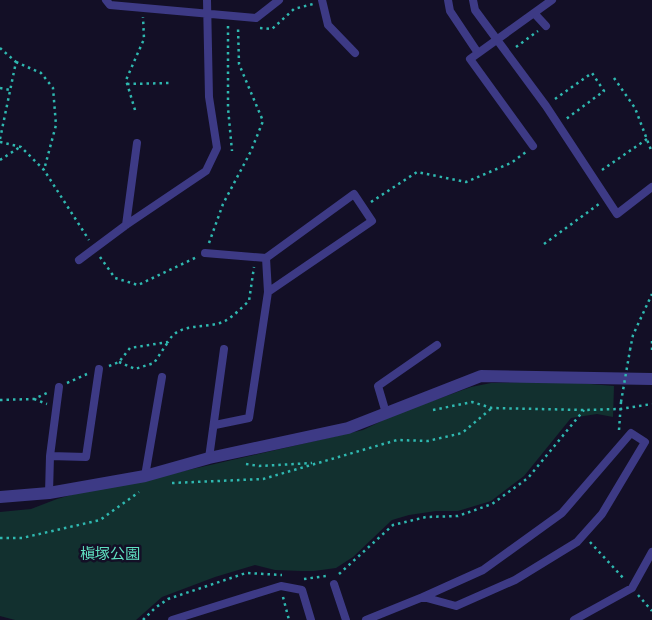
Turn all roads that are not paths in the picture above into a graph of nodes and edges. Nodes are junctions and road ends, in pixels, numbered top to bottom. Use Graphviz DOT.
graph roads {
  1 [pos="106,0"];
  2 [pos="172,0"];
  3 [pos="207,0"];
  4 [pos="279,0"];
  5 [pos="322,0"];
  6 [pos="448,0"];
  7 [pos="473,0"];
  8 [pos="552,0"];
  9 [pos="173,10"];
  10 [pos="534,12"];
  11 [pos="207,13"];
  12 [pos="546,26"];
  13 [pos="496,40"];
  14 [pos="355,53"];
  15 [pos="478,53"];
  16 [pos="137,143"];
  17 [pos="533,146"];
  18 [pos="652,187"];
  19 [pos="126,225"];
  20 [pos="205,253"];
  21 [pos="266,258"];
  22 [pos="79,260"];
  23 [pos="268,292"];
  24 [pos="438,346"];
  25 [pos="224,349"];
  26 [pos="99,369"];
  27 [pos="162,377"];
  28 [pos="652,379"];
  29 [pos="59,387"];
  30 [pos="386,413"];
  31 [pos="215,425"];
  32 [pos="50,456"];
  33 [pos="209,458"];
  34 [pos="145,476"];
  35 [pos="49,493"];
  36 [pos="0,497"];
  37 [pos="652,552"];
  38 [pos="333,580"];
  39 [pos="423,597"];
  40 [pos="172,620"];
  41 [pos="311,620"];
  42 [pos="346,620"];
  43 [pos="366,620"];
  44 [pos="574,620"];
  1 -- 9 [label="lane"];
  2 -- 9 [label="lane"];
  3 -- 11 [label="lane"];
  4 -- 11 [label="lane"];
  5 -- 14 [label="lane"];
  6 -- 15 [label="lane"];
  7 -- 13 [label="lane"];
  8 -- 10 [label="lane"];
  9 -- 11 [label="lane"];
  10 -- 12 [label="lane"];
  10 -- 13 [label="lane"];
  11 -- 19 [label="lane"];
  13 -- 15 [label="lane"];
  13 -- 18 [label="lane"];
  15 -- 17 [label="lane"];
  16 -- 19 [label="lane"];
  19 -- 22 [label="lane"];
  20 -- 21 [label="lane"];
  21 -- 23 [label="lane"];
  21 -- 23 [label="lane"];
  23 -- 31 [label="lane"];
  24 -- 30 [label="lane"];
  25 -- 31 [label="lane"];
  26 -- 32 [label="lane"];
  27 -- 34 [label="lane"];
  28 -- 30 [label="street"];
  29 -- 32 [label="lane"];
  30 -- 33 [label="street"];
  31 -- 33 [label="lane"];
  32 -- 35 [label="lane"];
  33 -- 34 [label="street"];
  34 -- 35 [label="street"];
  35 -- 36 [label="street"];
  37 -- 44 [label="lane"];
  38 -- 42 [label="lane"];
  39 -- 39 [label="lane"];
  39 -- 43 [label="lane"];
  40 -- 41 [label="lane"];
}
